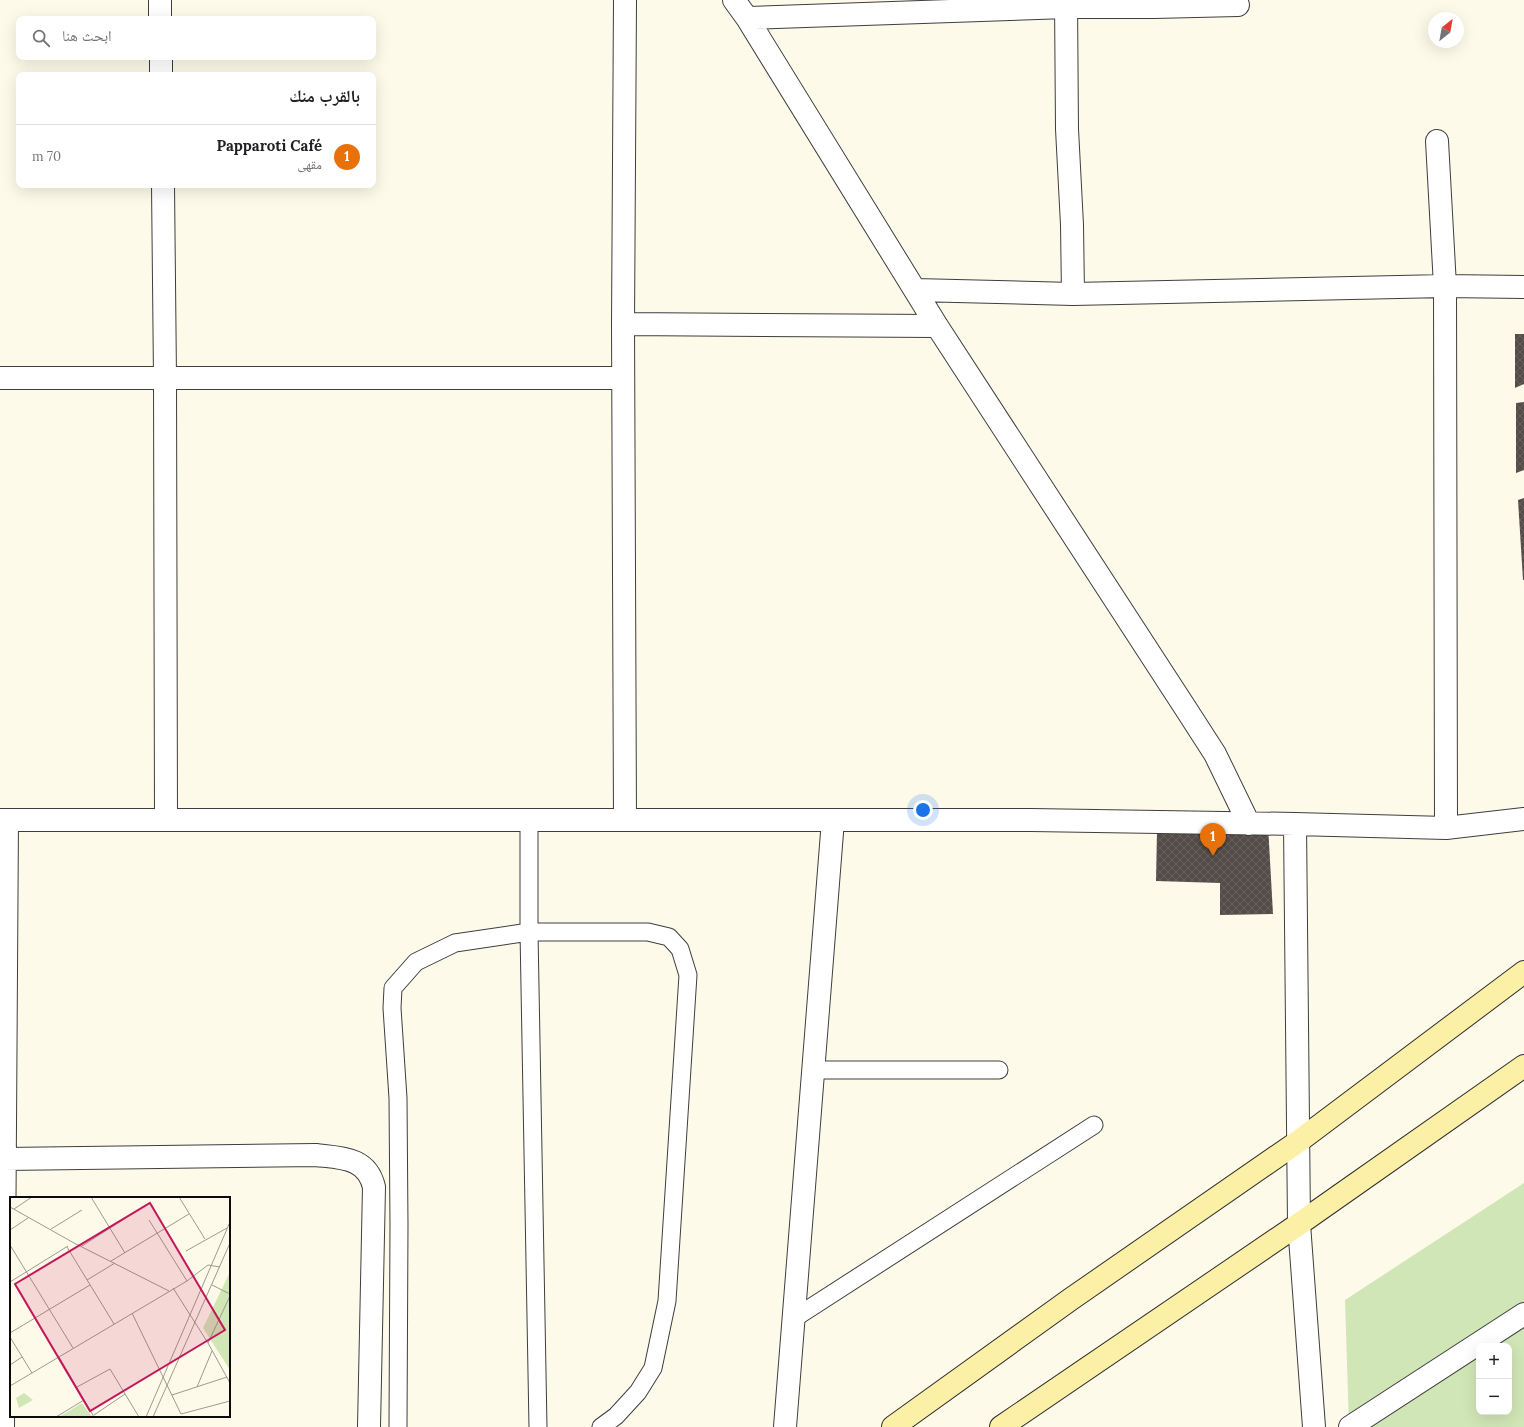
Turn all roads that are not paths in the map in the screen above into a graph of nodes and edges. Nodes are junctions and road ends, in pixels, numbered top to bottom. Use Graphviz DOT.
graph roads {
  1 [pos="160,0"];
  2 [pos="625,0"];
  3 [pos="734,0"];
  4 [pos="1066,3"];
  5 [pos="1238,5"];
  6 [pos="160,16"];
  7 [pos="746,18"];
  8 [pos="161,60"];
  9 [pos="161,72"];
  10 [pos="1437,141"];
  11 [pos="163,188"];
  12 [pos="1445,286"];
  13 [pos="1524,287"];
  14 [pos="915,290"];
  15 [pos="1074,294"];
  16 [pos="623,324"];
  17 [pos="937,326"];
  18 [pos="0,378"];
  19 [pos="165,378"];
  20 [pos="623,378"];
  21 [pos="1524,819"];
  22 [pos="4,820"];
  23 [pos="166,820"];
  24 [pos="529,820"];
  25 [pos="625,820"];
  26 [pos="833,820"];
  27 [pos="1249,824"];
  28 [pos="1295,824"];
  29 [pos="1446,828"];
  30 [pos="529,932"];
  31 [pos="1524,972"];
  32 [pos="1524,1066"];
  33 [pos="813,1070"];
  34 [pos="999,1070"];
  35 [pos="1094,1125"];
  36 [pos="1299,1141"];
  37 [pos="5,1159"];
  38 [pos="1299,1224"];
  39 [pos="2,1304"];
  40 [pos="1524,1314"];
  41 [pos="793,1319"];
  42 [pos="3,1427"];
  43 [pos="369,1427"];
  44 [pos="398,1427"];
  45 [pos="538,1427"];
  46 [pos="601,1427"];
  47 [pos="785,1427"];
  48 [pos="893,1427"];
  49 [pos="1001,1427"];
  50 [pos="1314,1427"];
  51 [pos="1350,1427"];
  1 -- 6 [label="street"];
  2 -- 16 [label="street"];
  3 -- 7 [label="street"];
  4 -- 5 [label="street"];
  4 -- 7 [label="street"];
  4 -- 15 [label="street"];
  7 -- 14 [label="street"];
  8 -- 9 [label="street"];
  10 -- 12 [label="street"];
  11 -- 19 [label="street"];
  12 -- 13 [label="street"];
  12 -- 15 [label="street"];
  12 -- 29 [label="street"];
  14 -- 15 [label="street"];
  14 -- 17 [label="street"];
  16 -- 17 [label="street"];
  16 -- 20 [label="street"];
  17 -- 27 [label="street"];
  18 -- 19 [label="street"];
  19 -- 20 [label="street"];
  19 -- 23 [label="street"];
  20 -- 25 [label="street"];
  21 -- 29 [label="street"];
  22 -- 23 [label="street"];
  22 -- 37 [label="street"];
  23 -- 24 [label="street"];
  24 -- 25 [label="street"];
  24 -- 30 [label="lane"];
  25 -- 26 [label="street"];
  26 -- 27 [label="street"];
  26 -- 33 [label="street"];
  27 -- 28 [label="street"];
  28 -- 29 [label="street"];
  28 -- 36 [label="street"];
  30 -- 44 [label="lane"];
  30 -- 45 [label="lane"];
  30 -- 46 [label="lane"];
  31 -- 36 [label="street"];
  32 -- 38 [label="street"];
  33 -- 34 [label="lane"];
  33 -- 41 [label="street"];
  35 -- 41 [label="lane"];
  36 -- 38 [label="street"];
  36 -- 48 [label="street"];
  37 -- 39 [label="street"];
  37 -- 43 [label="street"];
  38 -- 49 [label="street"];
  38 -- 50 [label="street"];
  39 -- 42 [label="street"];
  40 -- 51 [label="street"];
  41 -- 47 [label="street"];
}
